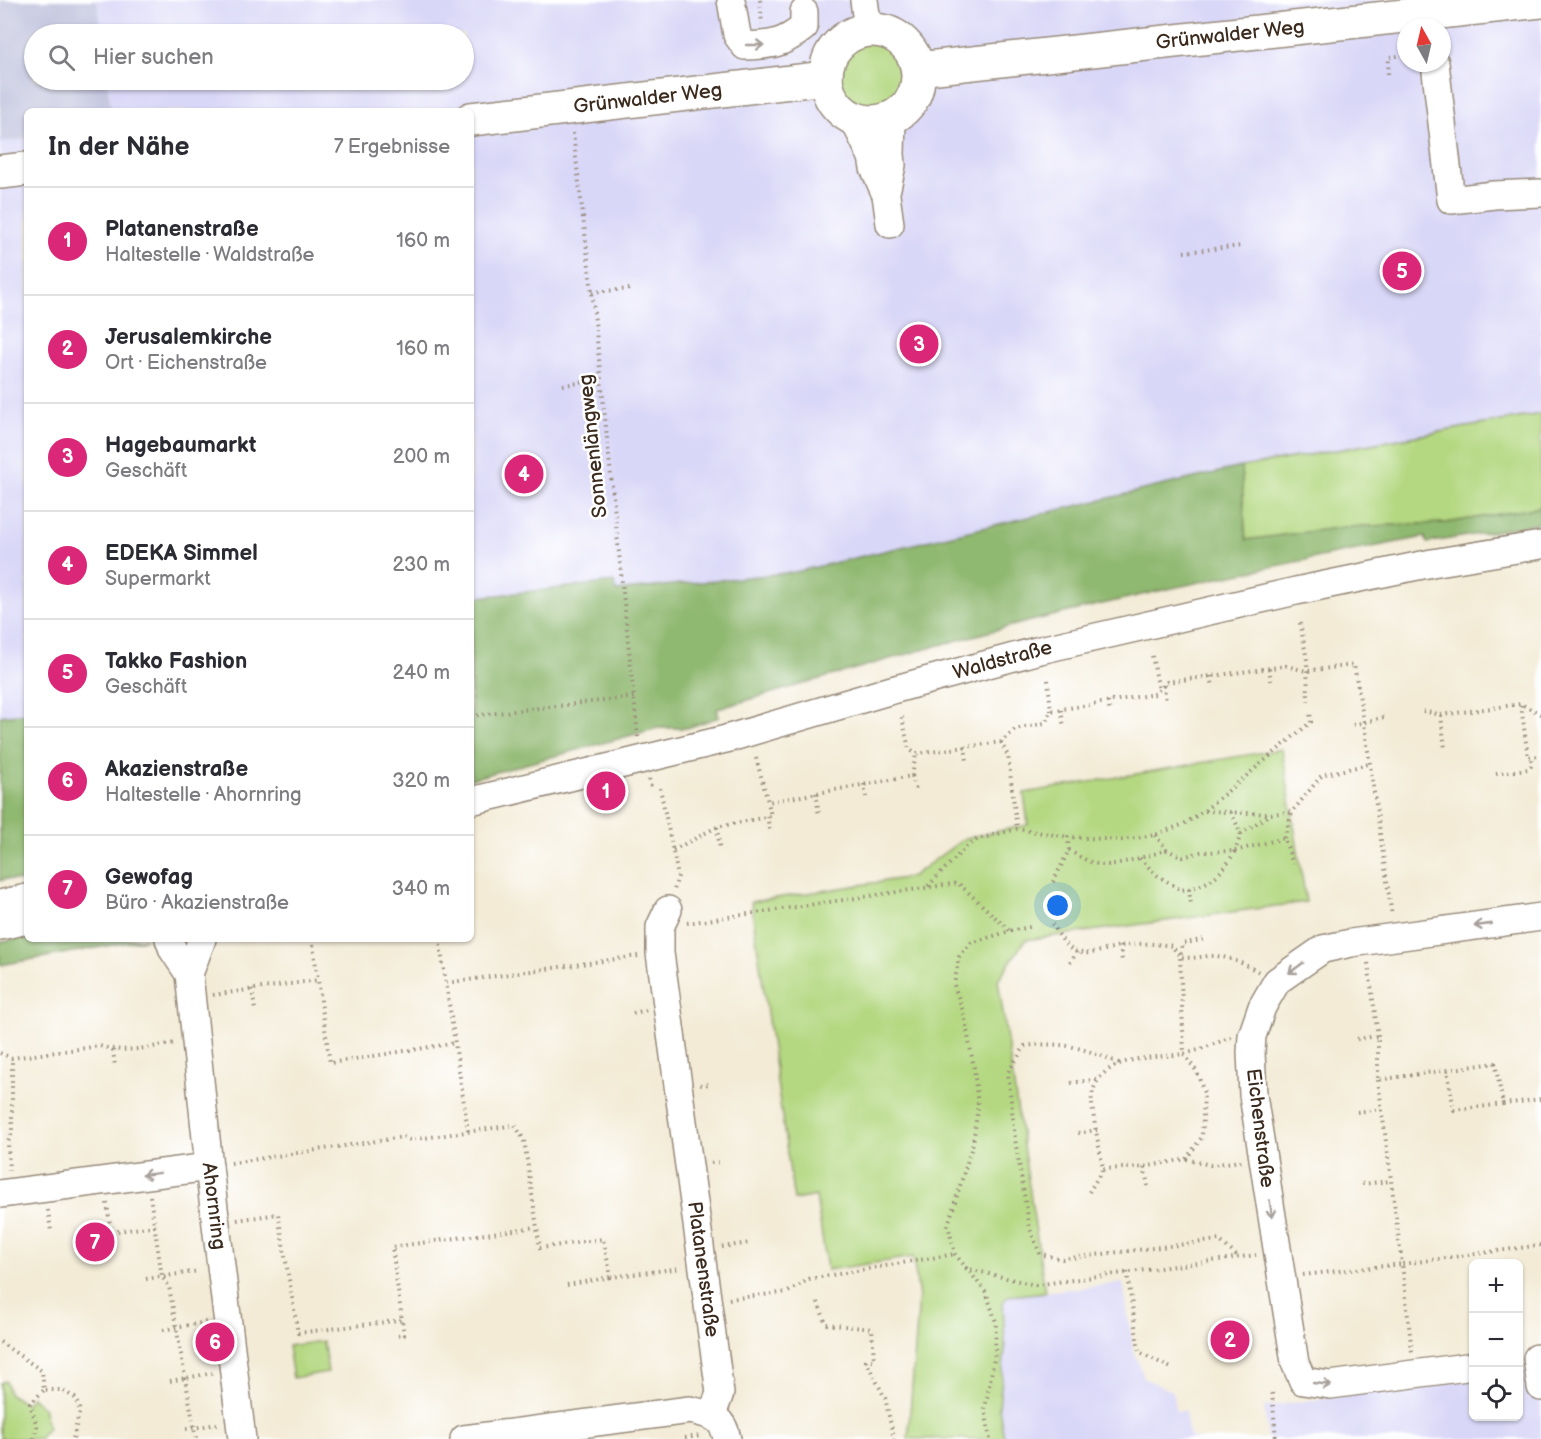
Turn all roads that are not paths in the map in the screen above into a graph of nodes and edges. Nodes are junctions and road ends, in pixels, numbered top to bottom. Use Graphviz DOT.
graph roads {
  1 [pos="731,0"];
  2 [pos="1541,1"];
  3 [pos="804,12"];
  4 [pos="866,15"];
  5 [pos="1443,18"];
  6 [pos="1397,23"];
  7 [pos="918,69"];
  8 [pos="1436,72"];
  9 [pos="826,78"];
  10 [pos="853,118"];
  11 [pos="892,118"];
  12 [pos="474,119"];
  13 [pos="24,170"];
  14 [pos="0,172"];
  15 [pos="1541,193"];
  16 [pos="886,195"];
  17 [pos="890,224"];
  18 [pos="1541,545"];
  19 [pos="474,800"];
  20 [pos="24,899"];
  21 [pos="0,904"];
  22 [pos="1541,917"];
  23 [pos="24,921"];
  24 [pos="0,926"];
  25 [pos="663,930"];
  26 [pos="170,942"];
  27 [pos="202,942"];
  28 [pos="190,986"];
  29 [pos="209,1167"];
  30 [pos="5,1194"];
  31 [pos="1532,1358"];
  32 [pos="1469,1367"];
  33 [pos="1541,1387"];
  34 [pos="712,1415"];
  35 [pos="242,1439"];
  36 [pos="464,1439"];
  37 [pos="727,1439"];
  1 -- 3 [label="street, one-way"];
  2 -- 5 [label="main road, Grünwalder Weg"];
  4 -- 7 [label="main road"];
  4 -- 9 [label="main road"];
  6 -- 7 [label="main road, Grünwalder Weg"];
  7 -- 11 [label="main road"];
  8 -- 15 [label="street"];
  9 -- 10 [label="main road"];
  9 -- 12 [label="main road, Grünwalder Weg"];
  10 -- 11 [label="main road"];
  10 -- 16 [label="street"];
  11 -- 16 [label="street"];
  13 -- 14 [label="main road"];
  16 -- 17 [label="street"];
  18 -- 19 [label="street, Waldstraße"];
  20 -- 21 [label="street"];
  22 -- 32 [label="street, Eichenstraße, one-way"];
  23 -- 24 [label="street"];
  25 -- 34 [label="street, Platanenstraße"];
  26 -- 28 [label="street, Ahornring"];
  27 -- 28 [label="street, Ahornring"];
  28 -- 29 [label="street, Ahornring"];
  29 -- 30 [label="street, one-way"];
  29 -- 35 [label="street, Ahornring"];
  31 -- 33 [label="street"];
  34 -- 36 [label="street"];
  34 -- 37 [label="street"];
}
